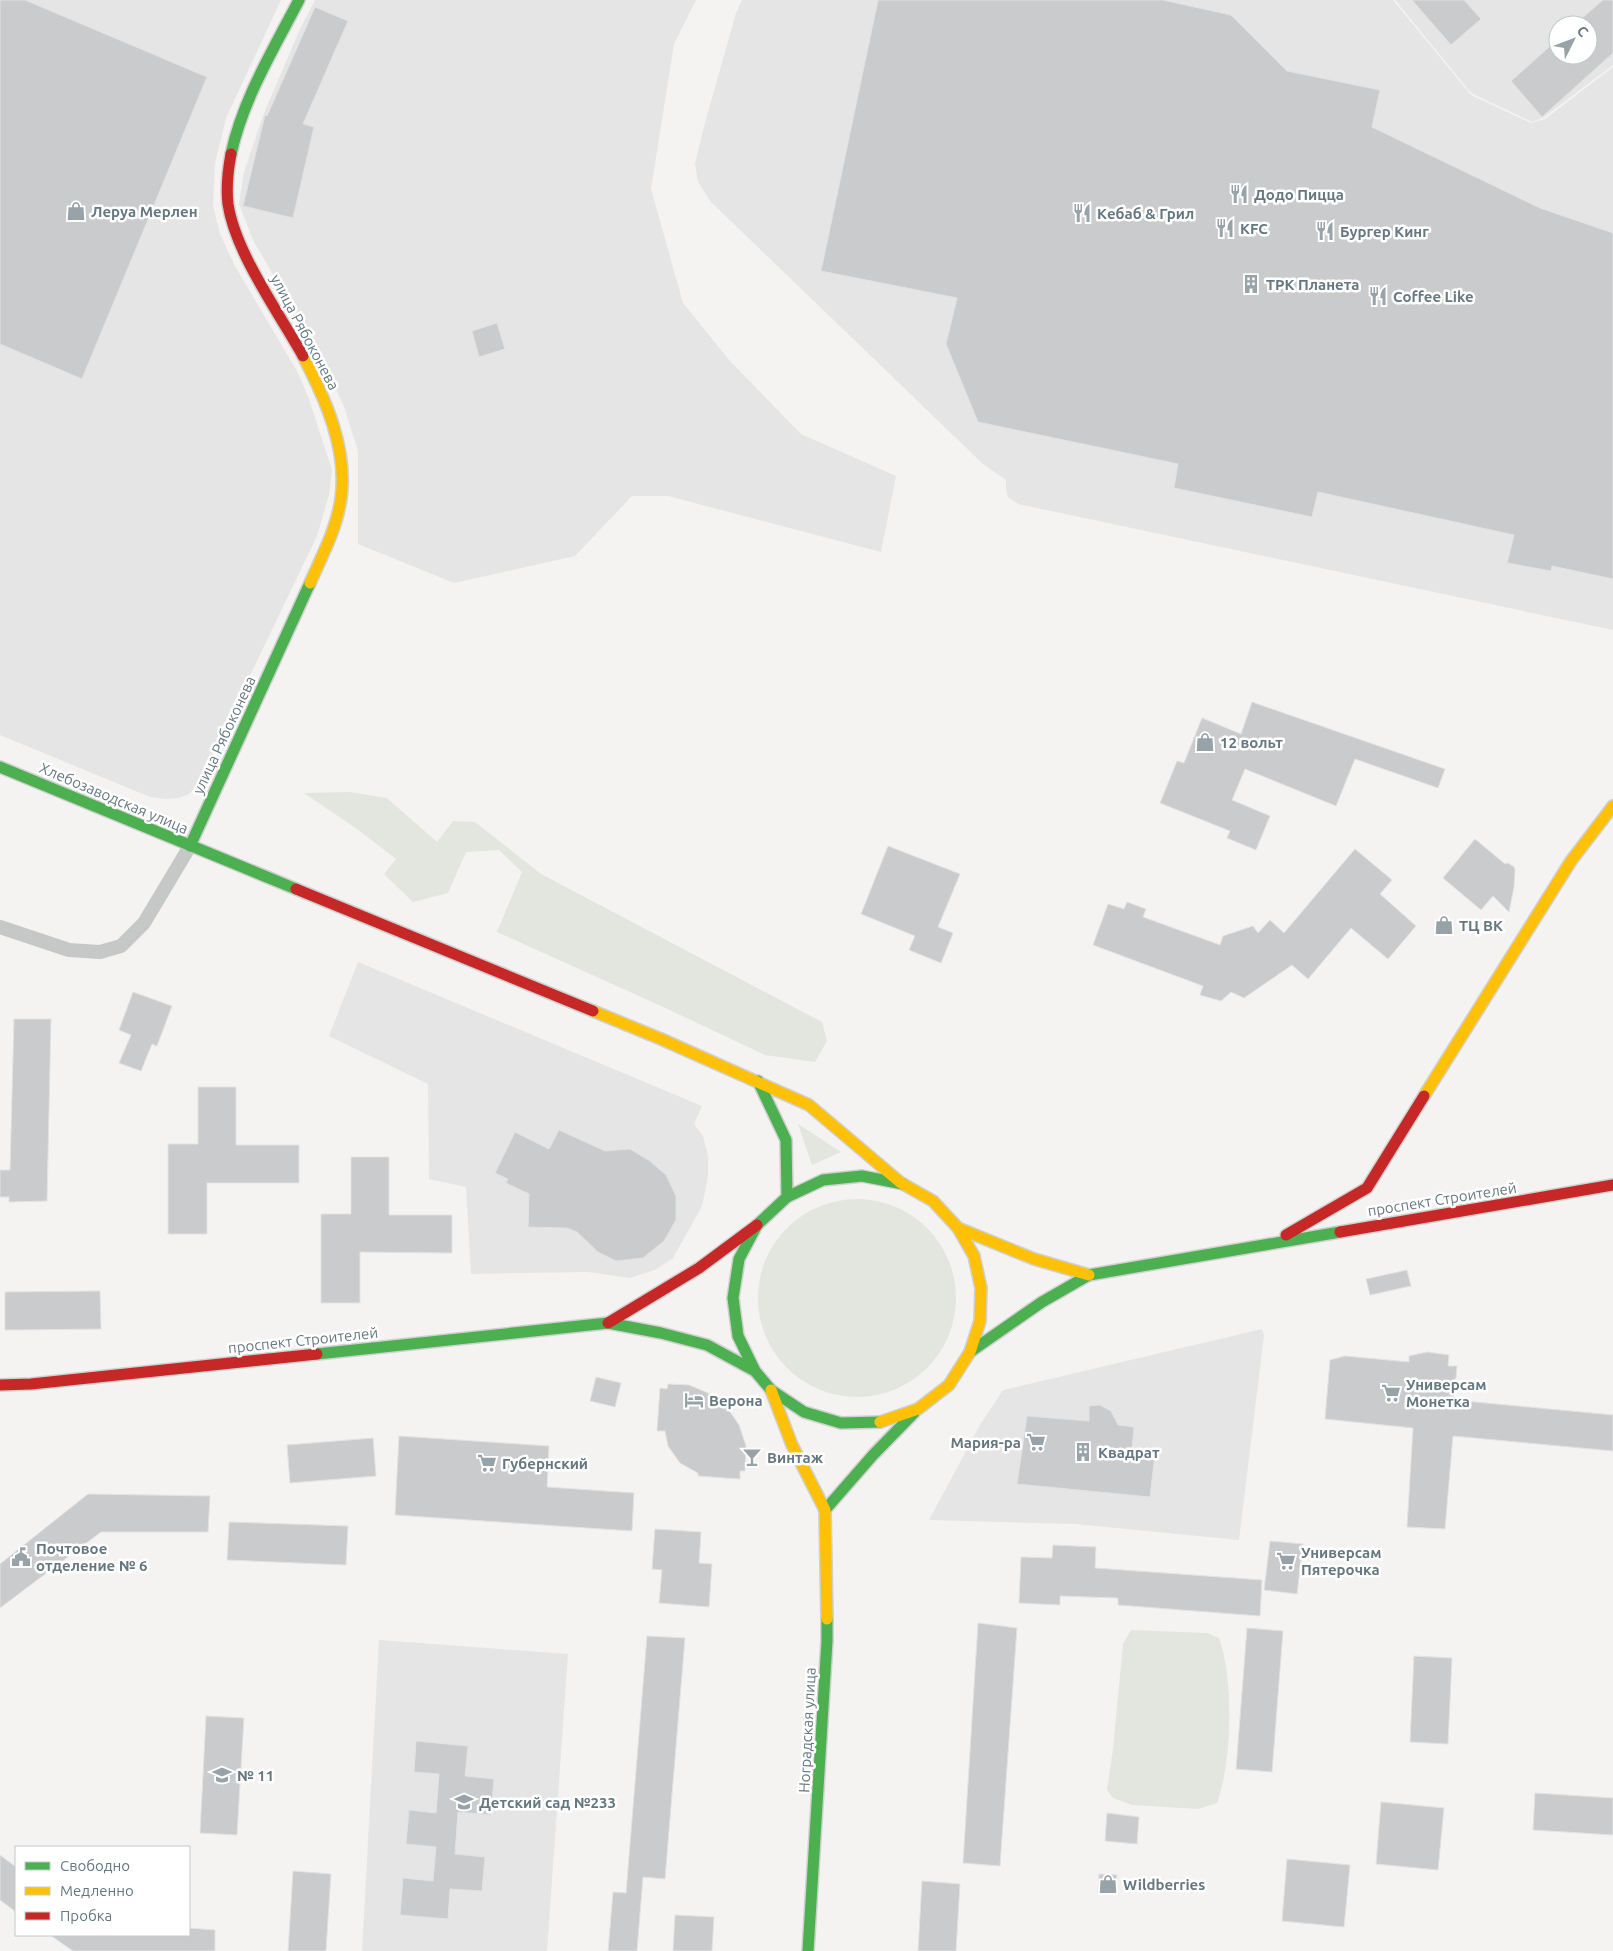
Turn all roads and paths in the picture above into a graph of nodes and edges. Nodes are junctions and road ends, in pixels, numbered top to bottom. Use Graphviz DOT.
graph roads {
  1 [pos="299,0"];
  2 [pos="0,767"];
  3 [pos="1613,806"];
  4 [pos="190,846"];
  5 [pos="0,927"];
  6 [pos="758,1081"];
  7 [pos="901,1184"];
  8 [pos="1613,1185"];
  9 [pos="787,1197"];
  10 [pos="757,1225"];
  11 [pos="958,1228"];
  12 [pos="1276,1242"];
  13 [pos="1089,1275"];
  14 [pos="608,1323"];
  15 [pos="970,1352"];
  16 [pos="755,1371"];
  17 [pos="0,1385"];
  18 [pos="771,1390"];
  19 [pos="918,1409"];
  20 [pos="825,1510"];
  21 [pos="808,1951"];
  1 -- 4 [label="main road, улица Рябоконева"];
  2 -- 4 [label="main road, Хлебозаводская улица"];
  3 -- 12 [label="main road"];
  4 -- 5 [label="street"];
  4 -- 6 [label="main road, Хлебозаводская улица"];
  6 -- 7 [label="main road"];
  6 -- 9 [label="main road"];
  7 -- 9 [label="main road"];
  7 -- 11 [label="main road"];
  8 -- 12 [label="main road, проспект Строителей"];
  9 -- 10 [label="main road"];
  10 -- 14 [label="main road"];
  10 -- 16 [label="main road"];
  11 -- 13 [label="main road"];
  11 -- 15 [label="main road"];
  12 -- 13 [label="main road, проспект Строителей"];
  13 -- 15 [label="main road"];
  14 -- 16 [label="main road"];
  14 -- 17 [label="main road, проспект Строителей"];
  15 -- 19 [label="main road"];
  16 -- 18 [label="main road"];
  18 -- 19 [label="main road"];
  18 -- 20 [label="main road"];
  19 -- 20 [label="main road"];
  20 -- 21 [label="main road, Ноградская улица"];
}
